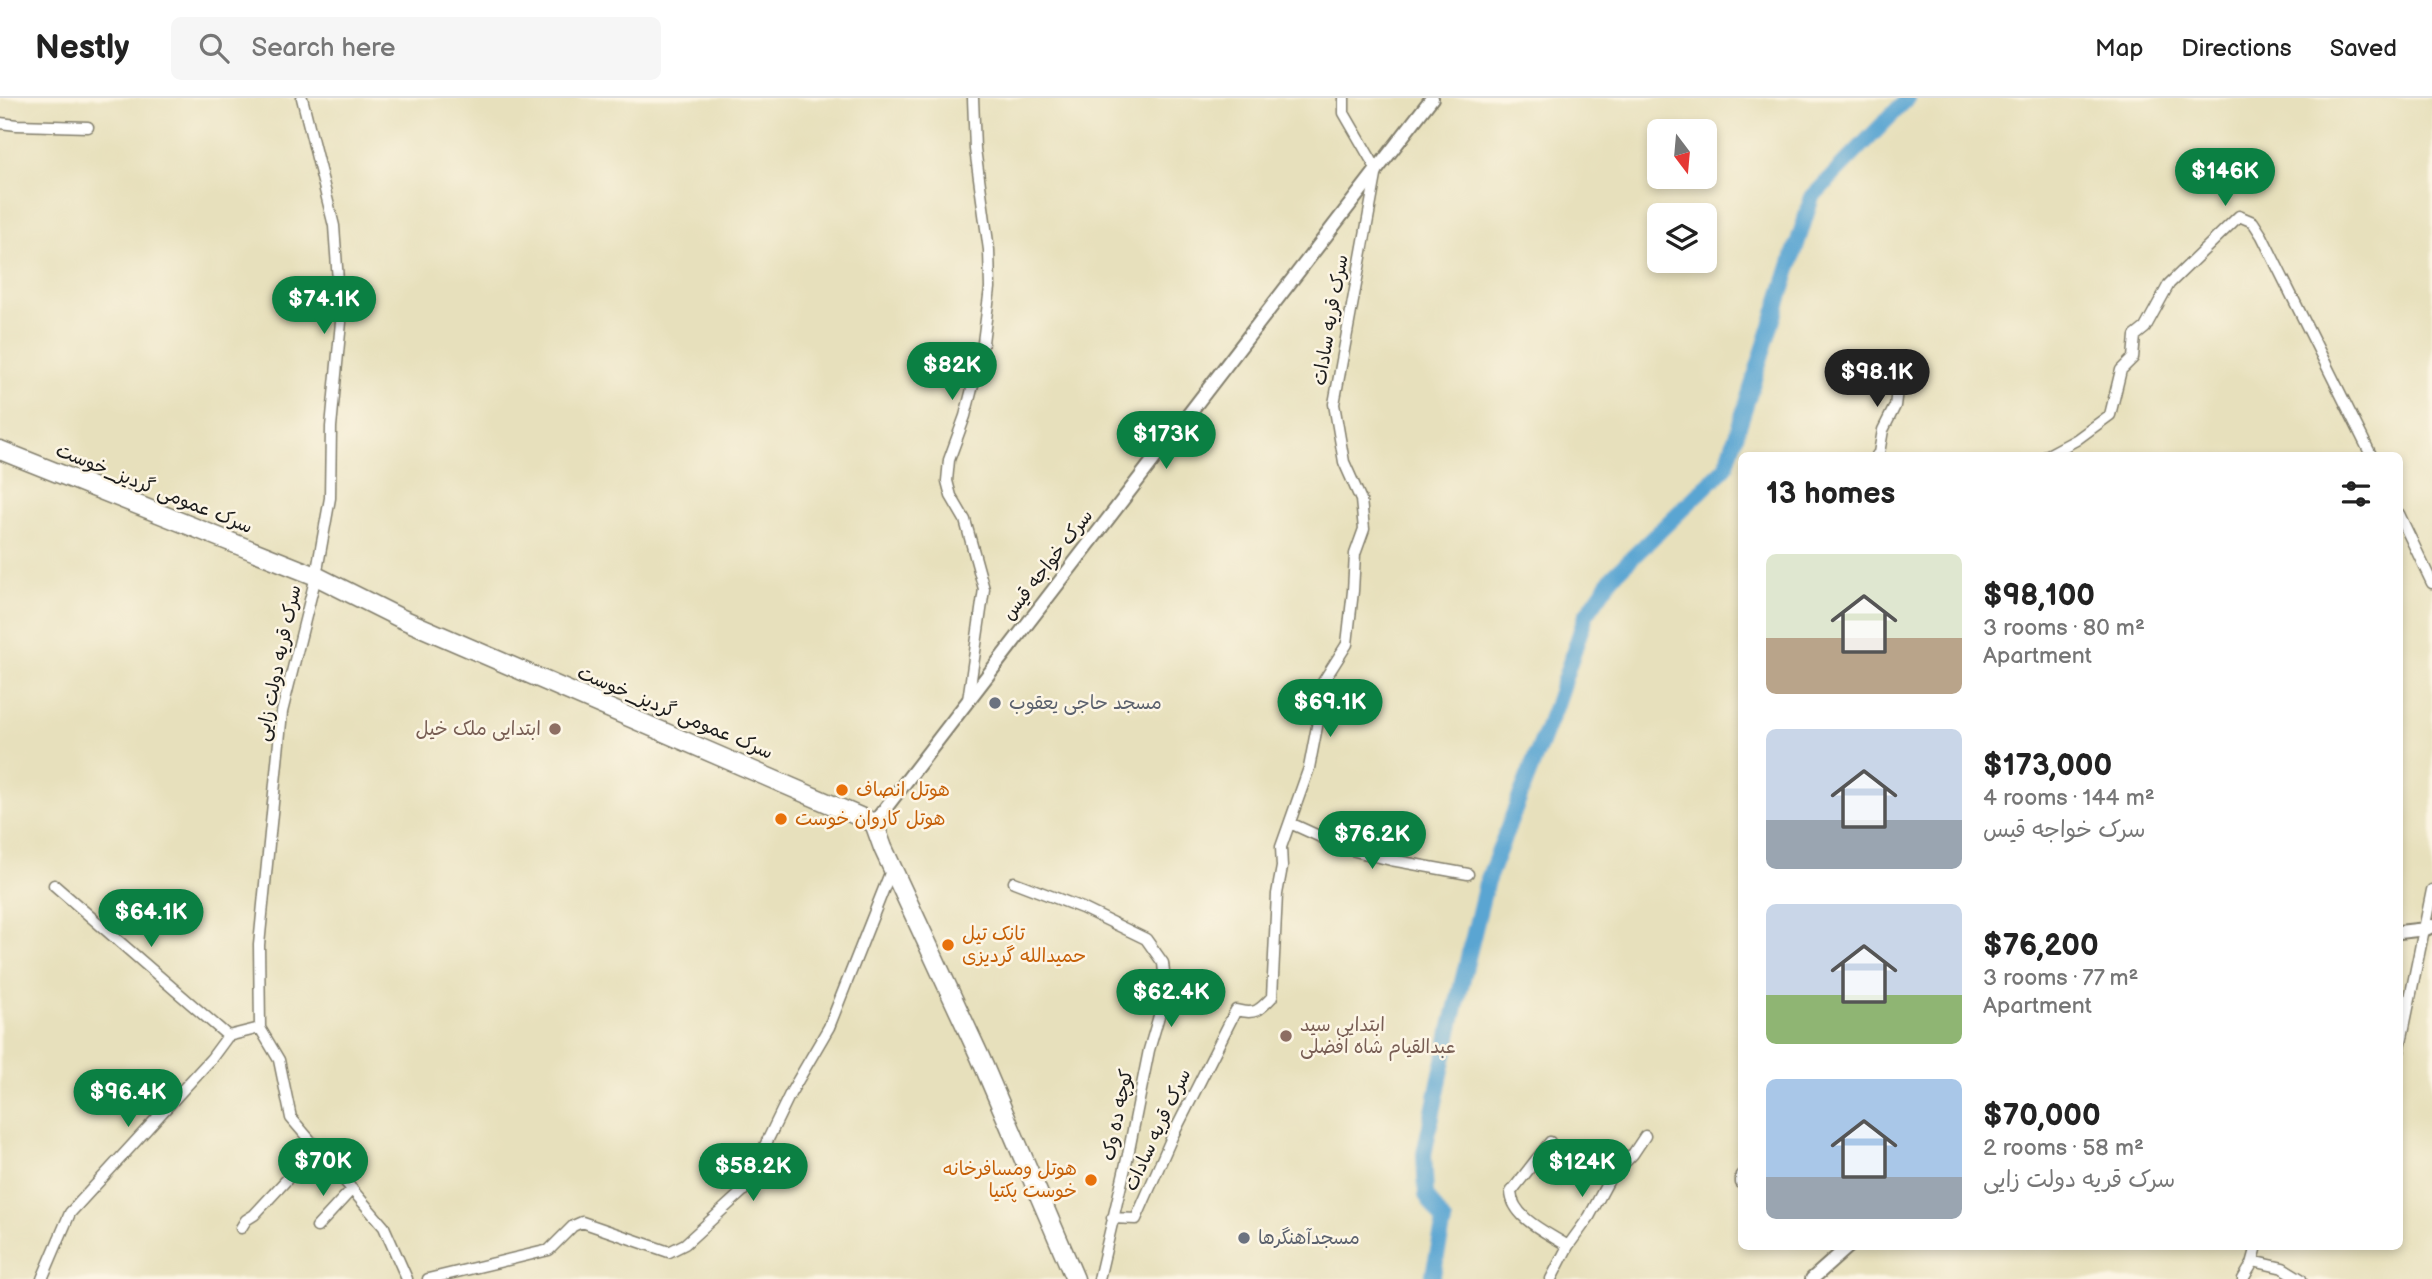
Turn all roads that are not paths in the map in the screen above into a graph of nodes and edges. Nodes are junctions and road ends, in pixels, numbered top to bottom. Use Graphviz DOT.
graph roads {
  1 [pos="302,98"];
  2 [pos="973,98"];
  3 [pos="1344,98"];
  4 [pos="1432,98"];
  5 [pos="0,123"];
  6 [pos="88,127"];
  7 [pos="1377,170"];
  8 [pos="1899,374"];
  9 [pos="0,450"];
  10 [pos="1879,452"];
  11 [pos="2054,452"];
  12 [pos="2370,452"];
  13 [pos="2403,522"];
  14 [pos="316,576"];
  15 [pos="2432,583"];
  16 [pos="968,701"];
  17 [pos="873,823"];
  18 [pos="1290,823"];
  19 [pos="892,868"];
  20 [pos="1468,874"];
  21 [pos="1014,882"];
  22 [pos="54,885"];
  23 [pos="2432,890"];
  24 [pos="2429,927"];
  25 [pos="2403,931"];
  26 [pos="260,1028"];
  27 [pos="2403,1035"];
  28 [pos="228,1036"];
  29 [pos="1645,1136"];
  30 [pos="1550,1142"];
  31 [pos="317,1147"];
  32 [pos="352,1189"];
  33 [pos="1112,1218"];
  34 [pos="317,1227"];
  35 [pos="241,1228"];
  36 [pos="1568,1246"];
  37 [pos="1845,1250"];
  38 [pos="2256,1250"];
  39 [pos="2253,1261"];
  40 [pos="42,1279"];
  41 [pos="407,1279"];
  42 [pos="428,1279"];
  43 [pos="1074,1279"];
  44 [pos="1100,1279"];
  45 [pos="1551,1279"];
  46 [pos="1812,1279"];
  47 [pos="2243,1279"];
  48 [pos="2301,1279"];
  1 -- 14 [label="street, سرک قریه دولت زایی"];
  2 -- 16 [label="street"];
  3 -- 7 [label="street"];
  4 -- 7 [label="street, سرک خواجه قیس"];
  5 -- 6 [label="street"];
  7 -- 16 [label="street, سرک خواجه قیس"];
  7 -- 18 [label="street, سرک قریه سادات"];
  8 -- 10 [label="street"];
  9 -- 14 [label="highway, سرک عمومی گردیز_خوست"];
  11 -- 12 [label="street"];
  13 -- 15 [label="street"];
  14 -- 17 [label="highway, سرک عمومی گردیز_خوست"];
  14 -- 26 [label="street, سرک قریه دولت زایی"];
  16 -- 17 [label="street, سرک خواجه قیس"];
  17 -- 19 [label="highway"];
  18 -- 20 [label="street"];
  18 -- 33 [label="street, سرک قریه سادات"];
  19 -- 42 [label="street"];
  19 -- 43 [label="highway"];
  21 -- 33 [label="street, کوچه ده وک"];
  22 -- 28 [label="street"];
  23 -- 24 [label="street"];
  24 -- 25 [label="street"];
  24 -- 27 [label="street"];
  26 -- 28 [label="street"];
  26 -- 31 [label="street"];
  28 -- 40 [label="street"];
  29 -- 36 [label="street"];
  30 -- 36 [label="street"];
  31 -- 32 [label="street"];
  31 -- 35 [label="street"];
  32 -- 34 [label="street"];
  32 -- 41 [label="street"];
  33 -- 44 [label="street, کوچه ده وک"];
  36 -- 45 [label="street"];
  37 -- 46 [label="street"];
  38 -- 39 [label="street"];
  39 -- 47 [label="street"];
  39 -- 48 [label="street"];
}
